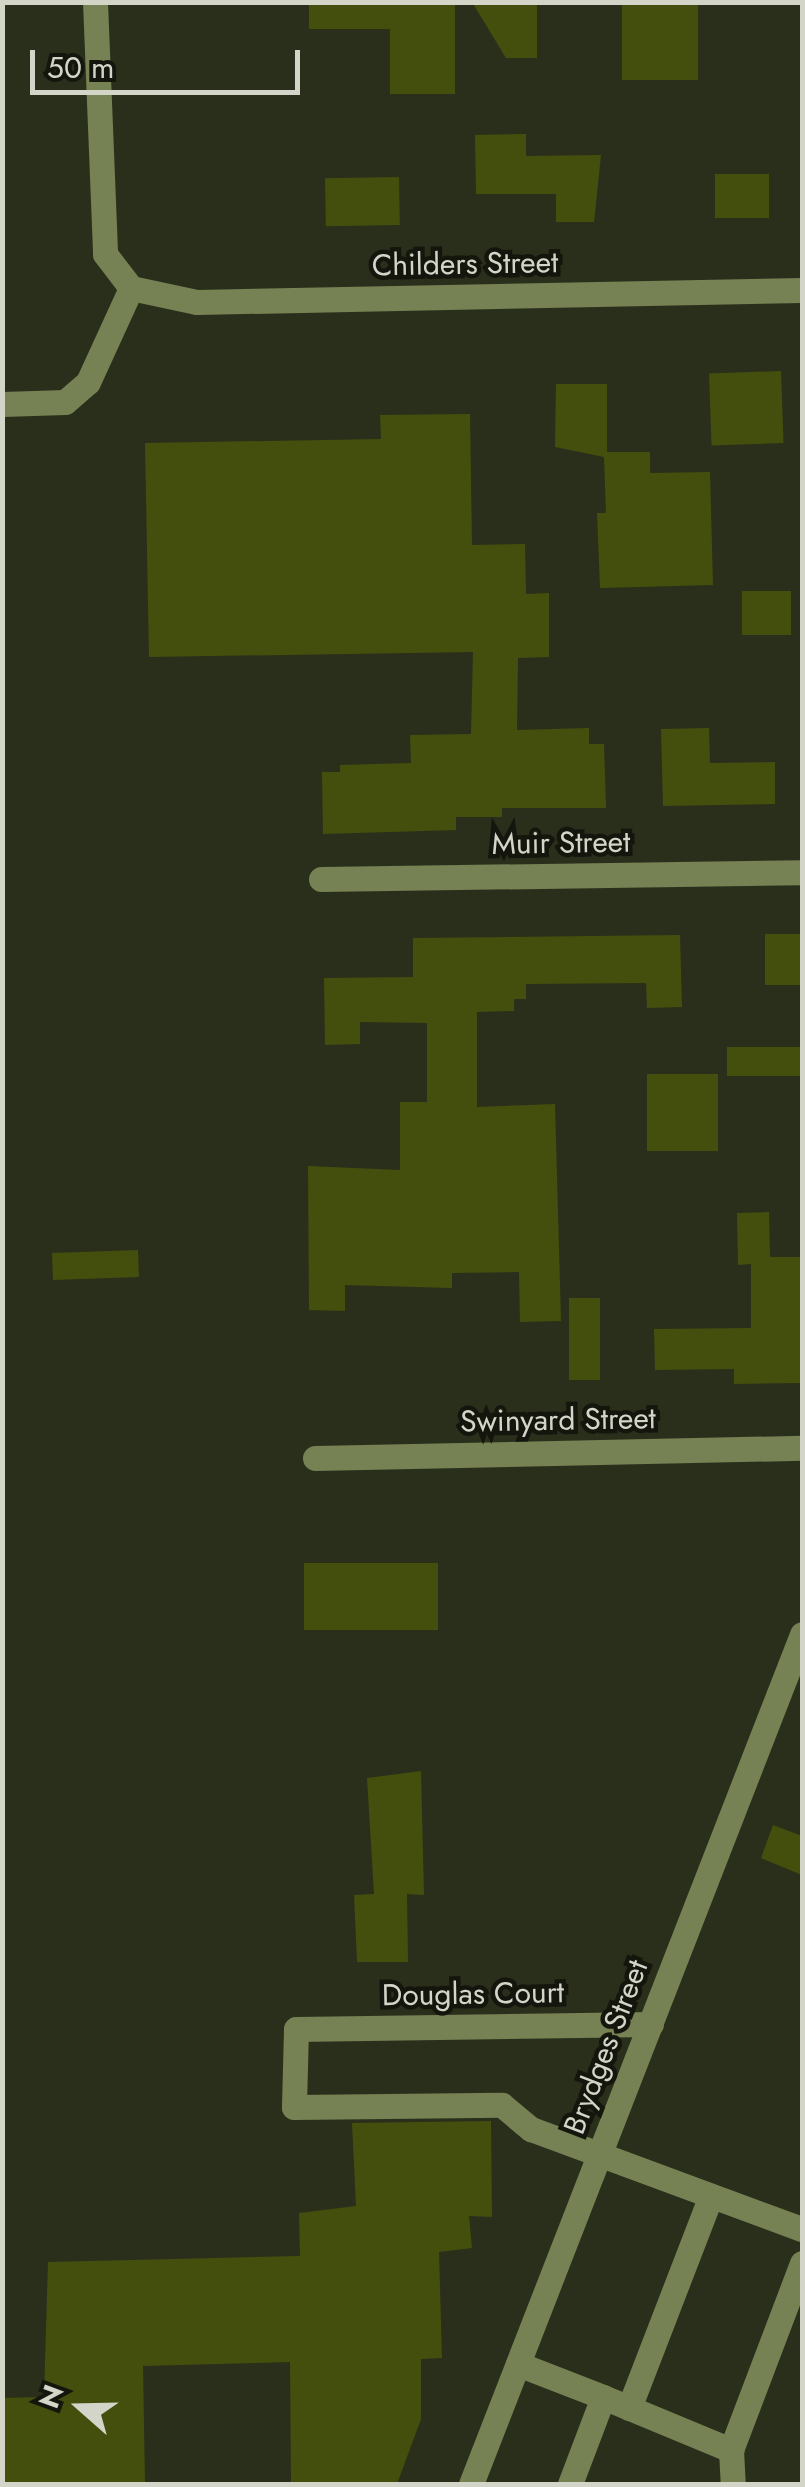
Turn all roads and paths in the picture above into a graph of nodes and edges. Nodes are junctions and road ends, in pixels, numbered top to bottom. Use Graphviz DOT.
graph roads {
  1 [pos="94,2"];
  2 [pos="131,288"];
  3 [pos="802,290"];
  4 [pos="2,404"];
  5 [pos="802,872"];
  6 [pos="321,878"];
  7 [pos="802,1448"];
  8 [pos="316,1458"];
  9 [pos="802,1634"];
  10 [pos="651,2024"];
  11 [pos="599,2156"];
  12 [pos="712,2196"];
  13 [pos="802,2230"];
  14 [pos="802,2263"];
  15 [pos="518,2364"];
  16 [pos="603,2397"];
  17 [pos="629,2408"];
  18 [pos="730,2450"];
  19 [pos="471,2484"];
  20 [pos="570,2484"];
  21 [pos="733,2484"];
  1 -- 2 [label="street"];
  2 -- 3 [label="street, Childers Street"];
  2 -- 4 [label="street"];
  5 -- 6 [label="street, Muir Street"];
  7 -- 8 [label="street, Swinyard Street"];
  9 -- 10 [label="street, Brydges Street"];
  10 -- 11 [label="street, Brydges Street"];
  10 -- 11 [label="street, Douglas Court"];
  11 -- 12 [label="street"];
  11 -- 15 [label="street, Brydges Street"];
  12 -- 13 [label="street"];
  12 -- 17 [label="street"];
  14 -- 18 [label="street"];
  15 -- 16 [label="street"];
  15 -- 19 [label="street, Brydges Street"];
  16 -- 17 [label="street"];
  16 -- 20 [label="street"];
  17 -- 18 [label="street"];
  18 -- 21 [label="street"];
}
